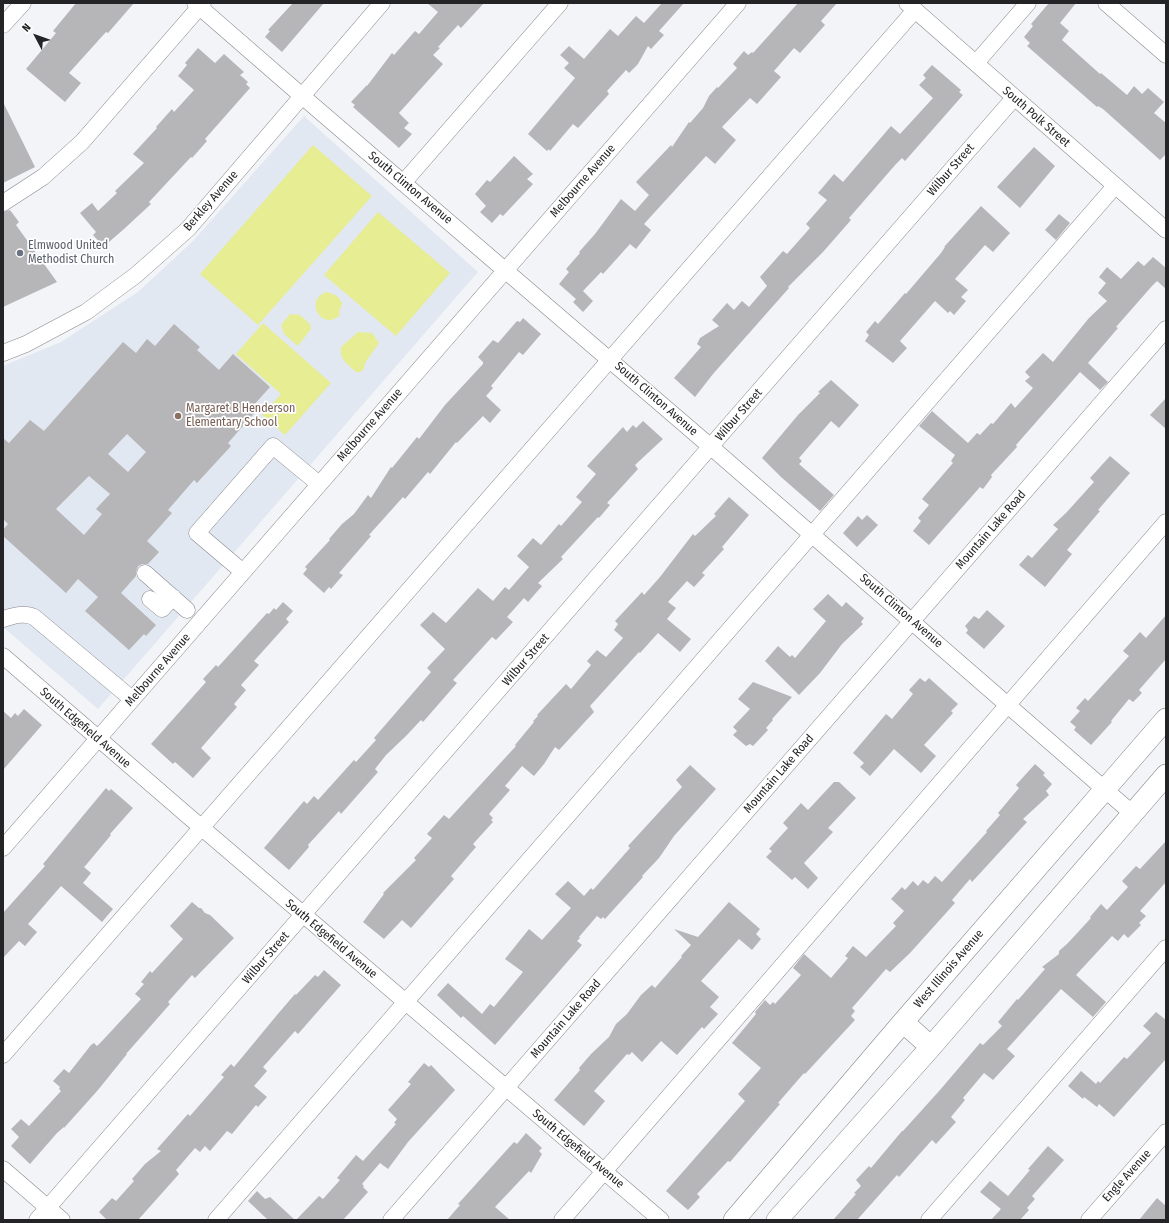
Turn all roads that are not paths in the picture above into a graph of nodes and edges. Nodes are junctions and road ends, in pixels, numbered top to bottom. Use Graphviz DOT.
graph roads {
  1 [pos="23,3"];
  2 [pos="382,3"];
  3 [pos="560,3"];
  4 [pos="738,3"];
  5 [pos="1028,3"];
  6 [pos="1106,3"];
  7 [pos="199,4"];
  8 [pos="911,6"];
  9 [pos="3,25"];
  10 [pos="1166,55"];
  11 [pos="976,63"];
  12 [pos="302,96"];
  13 [pos="1014,98"];
  14 [pos="403,183"];
  15 [pos="1115,186"];
  16 [pos="3,203"];
  17 [pos="1166,230"];
  18 [pos="506,270"];
  19 [pos="1166,329"];
  20 [pos="3,353"];
  21 [pos="609,359"];
  22 [pos="711,447"];
  23 [pos="319,484"];
  24 [pos="1166,522"];
  25 [pos="812,534"];
  26 [pos="243,572"];
  27 [pos="146,573"];
  28 [pos="173,597"];
  29 [pos="150,599"];
  30 [pos="187,610"];
  31 [pos="3,619"];
  32 [pos="912,621"];
  33 [pos="3,656"];
  34 [pos="132,699"];
  35 [pos="1007,704"];
  36 [pos="1166,719"];
  37 [pos="98,739"];
  38 [pos="1166,775"];
  39 [pos="1105,789"];
  40 [pos="1133,814"];
  41 [pos="202,828"];
  42 [pos="3,848"];
  43 [pos="304,915"];
  44 [pos="1166,948"];
  45 [pos="406,1002"];
  46 [pos="902,1022"];
  47 [pos="931,1047"];
  48 [pos="3,1055"];
  49 [pos="506,1088"];
  50 [pos="1165,1136"];
  51 [pos="3,1169"];
  52 [pos="605,1172"];
  53 [pos="48,1208"];
  54 [pos="37,1220"];
  55 [pos="62,1220"];
  56 [pos="216,1220"];
  57 [pos="391,1220"];
  58 [pos="562,1220"];
  59 [pos="661,1220"];
  60 [pos="734,1220"];
  61 [pos="777,1220"];
  62 [pos="929,1220"];
  63 [pos="1089,1220"];
  1 -- 9 [label="street"];
  2 -- 12 [label="street, Berkley Avenue"];
  3 -- 14 [label="street"];
  4 -- 18 [label="street, Melbourne Avenue"];
  5 -- 11 [label="street"];
  6 -- 10 [label="street"];
  7 -- 12 [label="street, South Clinton Avenue"];
  7 -- 16 [label="street"];
  8 -- 11 [label="street, South Polk Street"];
  8 -- 21 [label="street"];
  11 -- 13 [label="street, South Polk Street"];
  12 -- 14 [label="street, South Clinton Avenue"];
  12 -- 20 [label="street, Berkley Avenue"];
  13 -- 15 [label="street, South Polk Street"];
  13 -- 22 [label="street, Wilbur Street"];
  14 -- 18 [label="street, South Clinton Avenue"];
  15 -- 17 [label="street, South Polk Street"];
  15 -- 25 [label="street"];
  18 -- 21 [label="street, South Clinton Avenue"];
  18 -- 23 [label="street, Melbourne Avenue"];
  19 -- 32 [label="street, Mountain Lake Road"];
  21 -- 22 [label="street, South Clinton Avenue"];
  21 -- 41 [label="street"];
  22 -- 25 [label="street, South Clinton Avenue"];
  22 -- 43 [label="street, Wilbur Street"];
  23 -- 26 [label="street, Melbourne Avenue"];
  23 -- 26 [label="street"];
  24 -- 35 [label="street"];
  25 -- 32 [label="street, South Clinton Avenue"];
  25 -- 45 [label="street"];
  26 -- 34 [label="street, Melbourne Avenue"];
  27 -- 28 [label="street"];
  28 -- 29 [label="street"];
  28 -- 30 [label="street"];
  31 -- 34 [label="street"];
  32 -- 35 [label="street, South Clinton Avenue"];
  32 -- 49 [label="street, Mountain Lake Road"];
  33 -- 37 [label="street, South Edgefield Avenue"];
  34 -- 37 [label="street, Melbourne Avenue"];
  35 -- 39 [label="street, South Clinton Avenue"];
  35 -- 52 [label="street"];
  36 -- 39 [label="main road, West Illinois Avenue"];
  37 -- 41 [label="street, South Edgefield Avenue"];
  37 -- 42 [label="street, Melbourne Avenue"];
  38 -- 40 [label="main road"];
  39 -- 40 [label="street, South Clinton Avenue"];
  39 -- 46 [label="main road, West Illinois Avenue"];
  40 -- 47 [label="main road"];
  41 -- 43 [label="street, South Edgefield Avenue"];
  41 -- 48 [label="street"];
  43 -- 45 [label="street, South Edgefield Avenue"];
  43 -- 53 [label="street, Wilbur Street"];
  44 -- 62 [label="street"];
  45 -- 49 [label="street, South Edgefield Avenue"];
  45 -- 56 [label="street"];
  46 -- 47 [label="main road"];
  46 -- 60 [label="main road, West Illinois Avenue"];
  47 -- 61 [label="main road"];
  49 -- 52 [label="street, South Edgefield Avenue"];
  49 -- 57 [label="street, Mountain Lake Road"];
  50 -- 63 [label="street, Engle Avenue"];
  51 -- 53 [label="street"];
  52 -- 58 [label="street"];
  52 -- 59 [label="street, South Edgefield Avenue"];
  53 -- 54 [label="street, Wilbur Street"];
  53 -- 55 [label="street"];
}
